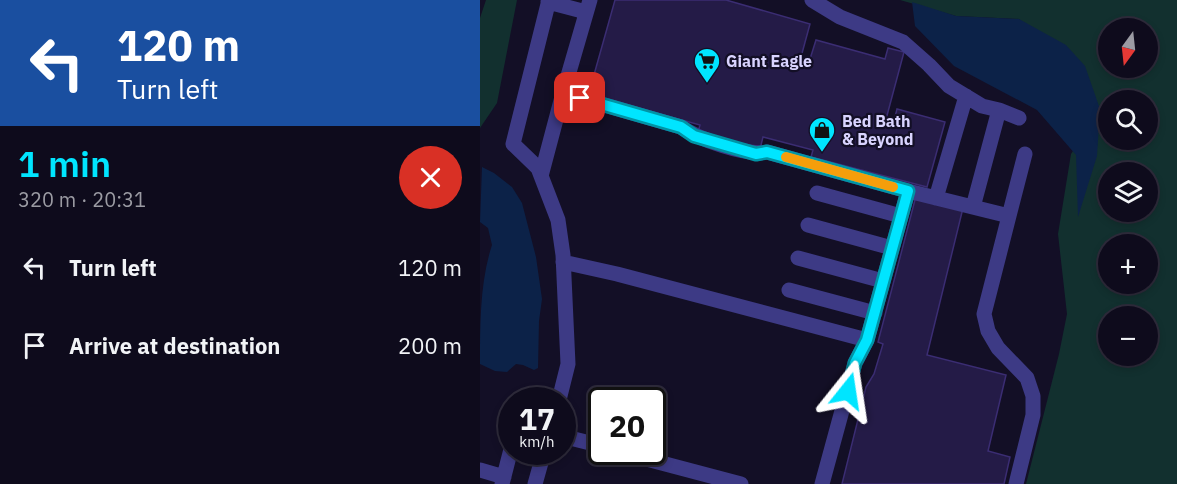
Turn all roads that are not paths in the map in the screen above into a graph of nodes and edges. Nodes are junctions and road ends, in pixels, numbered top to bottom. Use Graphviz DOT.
graph roads {
  1 [pos="812,0"];
  2 [pos="548,1"];
  3 [pos="588,6"];
  4 [pos="563,93"];
  5 [pos="966,96"];
  6 [pos="999,110"];
  7 [pos="1019,118"];
  8 [pos="1025,154"];
  9 [pos="541,176"];
  10 [pos="908,191"];
  11 [pos="817,193"];
  12 [pos="936,198"];
  13 [pos="973,207"];
  14 [pos="901,216"];
  15 [pos="1009,216"];
  16 [pos="808,225"];
  17 [pos="892,248"];
  18 [pos="798,258"];
  19 [pos="563,262"];
  20 [pos="883,281"];
  21 [pos="789,290"];
  22 [pos="874,313"];
  23 [pos="867,340"];
  24 [pos="562,387"];
  25 [pos="666,464"];
  26 [pos="508,465"];
  27 [pos="540,465"];
  28 [pos="480,470"];
  29 [pos="503,481"];
  30 [pos="535,484"];
  31 [pos="741,484"];
  32 [pos="822,484"];
  33 [pos="1016,484"];
  1 -- 5 [label="lane"];
  2 -- 3 [label="lane"];
  2 -- 9 [label="lane"];
  3 -- 4 [label="lane"];
  4 -- 9 [label="lane"];
  4 -- 10 [label="lane"];
  5 -- 6 [label="lane"];
  5 -- 12 [label="lane"];
  6 -- 7 [label="lane"];
  6 -- 13 [label="lane"];
  8 -- 15 [label="lane"];
  9 -- 19 [label="lane"];
  10 -- 12 [label="lane"];
  10 -- 14 [label="lane"];
  11 -- 14 [label="lane"];
  12 -- 13 [label="lane"];
  13 -- 15 [label="lane"];
  14 -- 17 [label="lane"];
  15 -- 33 [label="lane"];
  16 -- 17 [label="lane"];
  17 -- 20 [label="lane"];
  18 -- 20 [label="lane"];
  19 -- 23 [label="lane"];
  19 -- 24 [label="lane"];
  20 -- 22 [label="lane"];
  21 -- 22 [label="lane"];
  22 -- 23 [label="lane"];
  23 -- 32 [label="lane"];
  25 -- 31 [label="lane"];
  26 -- 29 [label="lane"];
  27 -- 30 [label="lane"];
  28 -- 29 [label="lane"];
}
